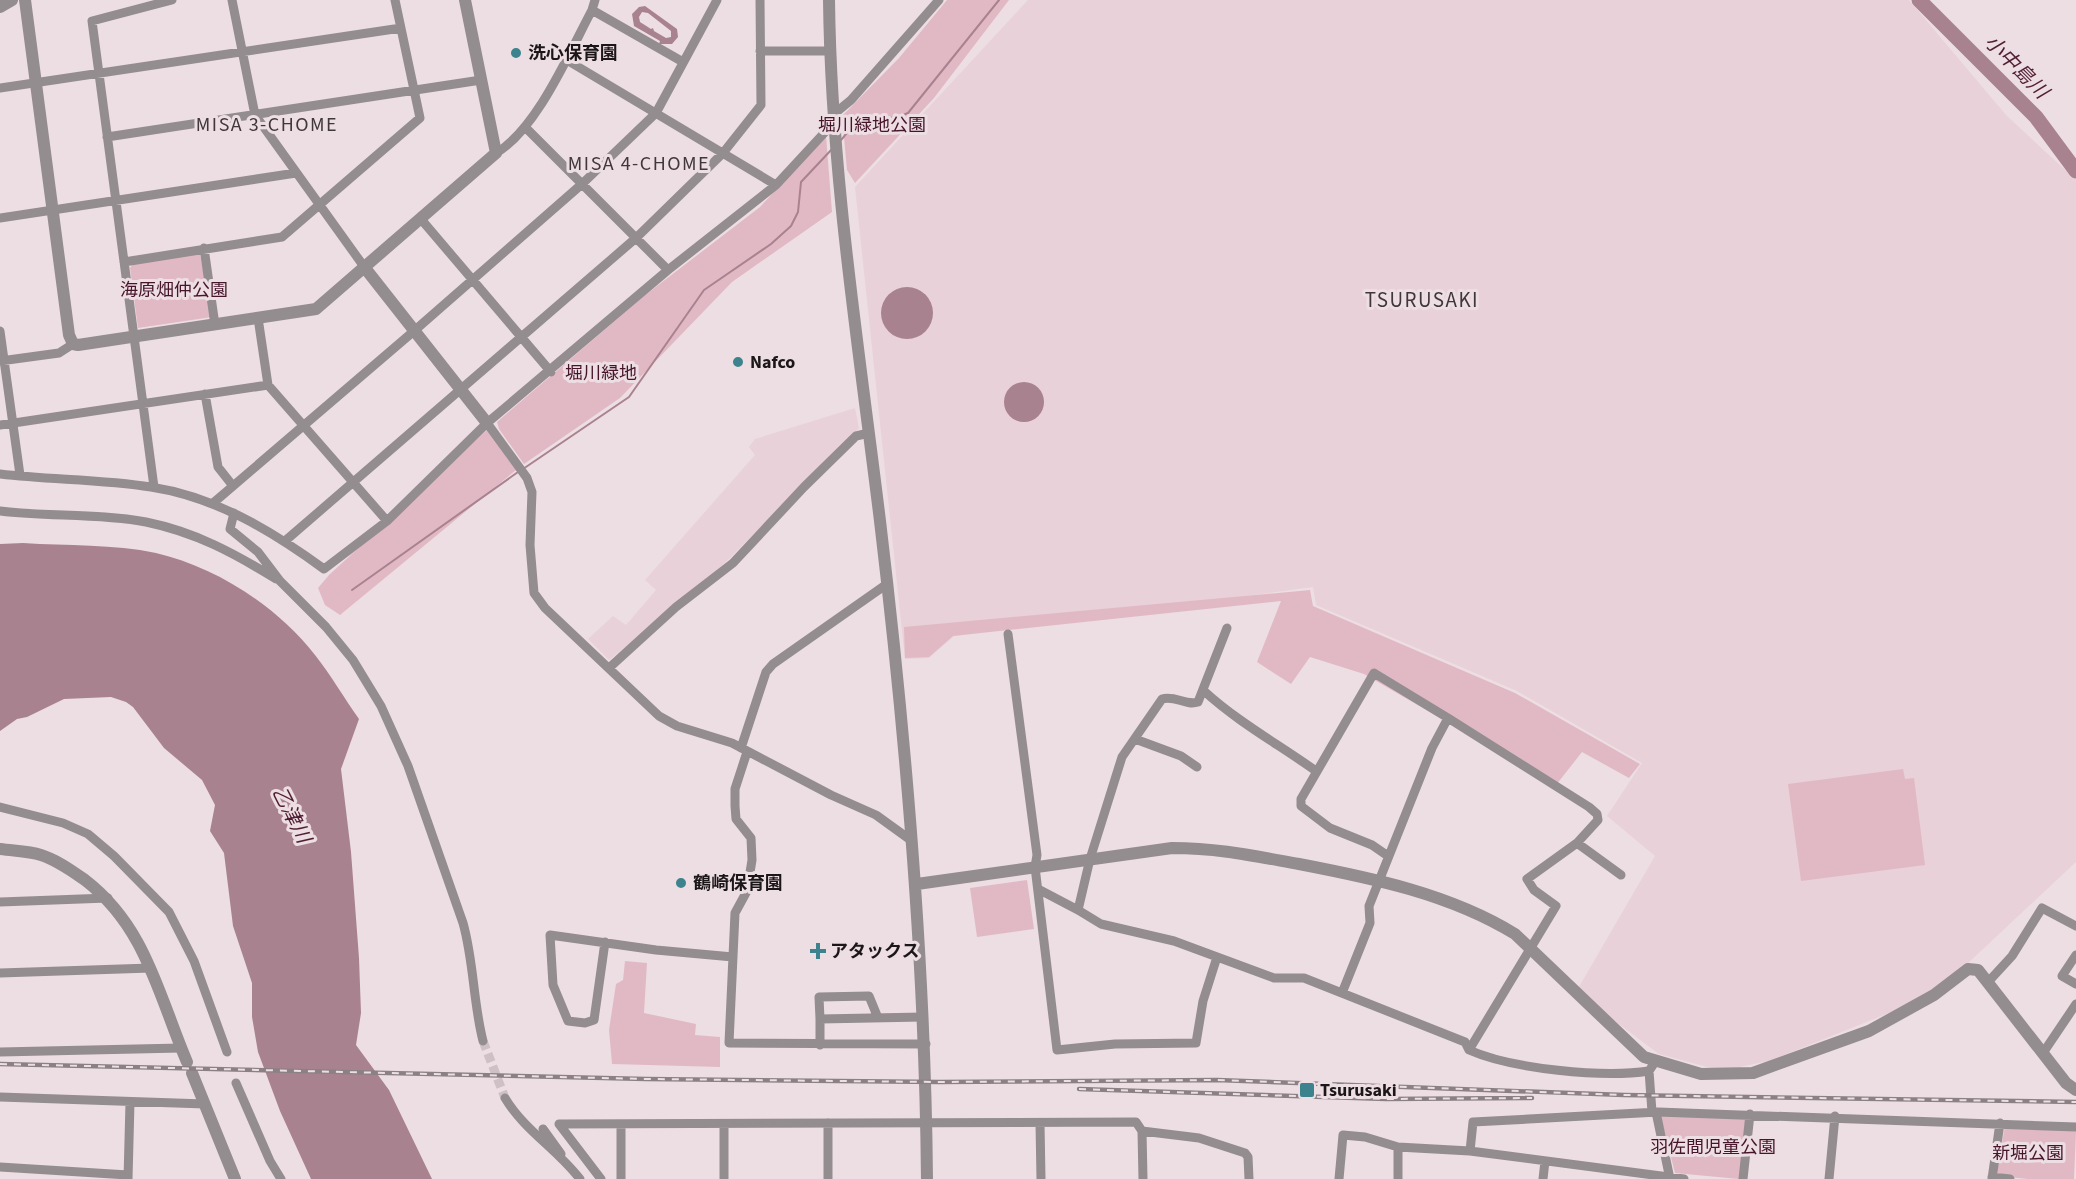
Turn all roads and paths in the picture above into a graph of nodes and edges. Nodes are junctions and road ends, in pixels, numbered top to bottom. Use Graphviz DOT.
graph roads {
  1 [pos="12,0"];
  2 [pos="25,0"];
  3 [pos="172,0"];
  4 [pos="232,0"];
  5 [pos="395,0"];
  6 [pos="465,0"];
  7 [pos="595,0"];
  8 [pos="717,0"];
  9 [pos="760,0"];
  10 [pos="829,0"];
  11 [pos="937,1"];
  12 [pos="0,7"];
  13 [pos="592,10"];
  14 [pos="401,28"];
  15 [pos="760,51"];
  16 [pos="830,51"];
  17 [pos="241,52"];
  18 [pos="565,59"];
  19 [pos="683,62"];
  20 [pos="99,73"];
  21 [pos="481,80"];
  22 [pos="36,83"];
  23 [pos="0,88"];
  24 [pos="414,90"];
  25 [pos="656,113"];
  26 [pos="834,114"];
  27 [pos="255,115"];
  28 [pos="526,128"];
  29 [pos="108,137"];
  30 [pos="496,153"];
  31 [pos="723,153"];
  32 [pos="296,173"];
  33 [pos="582,184"];
  34 [pos="776,185"];
  35 [pos="116,200"];
  36 [pos="319,205"];
  37 [pos="53,210"];
  38 [pos="0,218"];
  39 [pos="420,218"];
  40 [pos="636,238"];
  41 [pos="204,248"];
  42 [pos="124,262"];
  43 [pos="365,268"];
  44 [pos="668,270"];
  45 [pos="472,279"];
  46 [pos="258,318"];
  47 [pos="215,325"];
  48 [pos="0,331"];
  49 [pos="414,331"];
  50 [pos="521,336"];
  51 [pos="134,337"];
  52 [pos="73,344"];
  53 [pos="2,361"];
  54 [pos="551,372"];
  55 [pos="268,385"];
  56 [pos="460,389"];
  57 [pos="206,394"];
  58 [pos="143,404"];
  59 [pos="12,423"];
  60 [pos="487,423"];
  61 [pos="0,425"];
  62 [pos="304,426"];
  63 [pos="869,433"];
  64 [pos="0,474"];
  65 [pos="20,475"];
  66 [pos="353,482"];
  67 [pos="233,486"];
  68 [pos="154,487"];
  69 [pos="212,504"];
  70 [pos="0,511"];
  71 [pos="234,513"];
  72 [pos="387,521"];
  73 [pos="285,541"];
  74 [pos="280,581"];
  75 [pos="887,584"];
  76 [pos="1227,628"];
  77 [pos="1008,634"];
  78 [pos="609,668"];
  79 [pos="1204,691"];
  80 [pos="1448,718"];
  81 [pos="1135,739"];
  82 [pos="744,750"];
  83 [pos="1197,767"];
  84 [pos="1316,771"];
  85 [pos="0,807"];
  86 [pos="912,841"];
  87 [pos="1577,843"];
  88 [pos="0,849"];
  89 [pos="1388,856"];
  90 [pos="1090,859"];
  91 [pos="1035,867"];
  92 [pos="1621,875"];
  93 [pos="1381,879"];
  94 [pos="917,884"];
  95 [pos="1038,889"];
  96 [pos="108,898"];
  97 [pos="0,902"];
  98 [pos="1078,910"];
  99 [pos="2076,926"];
  100 [pos="605,942"];
  101 [pos="1529,948"];
  102 [pos="2076,955"];
  103 [pos="733,957"];
  104 [pos="1217,957"];
  105 [pos="151,968"];
  106 [pos="0,974"];
  107 [pos="1989,981"];
  108 [pos="2076,984"];
  109 [pos="1342,993"];
  110 [pos="2076,1004"];
  111 [pos="923,1017"];
  112 [pos="878,1018"];
  113 [pos="820,1019"];
  114 [pos="483,1041"];
  115 [pos="926,1044"];
  116 [pos="820,1046"];
  117 [pos="181,1048"];
  118 [pos="1469,1050"];
  119 [pos="0,1052"];
  120 [pos="227,1052"];
  121 [pos="2043,1053"];
  122 [pos="1652,1066"];
  123 [pos="236,1083"];
  124 [pos="2076,1089"];
  125 [pos="0,1097"];
  126 [pos="505,1098"];
  127 [pos="130,1102"];
  128 [pos="205,1104"];
  129 [pos="1654,1112"];
  130 [pos="1750,1114"];
  131 [pos="1835,1116"];
  132 [pos="828,1123"];
  133 [pos="927,1123"];
  134 [pos="1040,1123"];
  135 [pos="2000,1123"];
  136 [pos="621,1124"];
  137 [pos="724,1124"];
  138 [pos="2076,1127"];
  139 [pos="543,1129"];
  140 [pos="1142,1131"];
  141 [pos="1398,1147"];
  142 [pos="1470,1151"];
  143 [pos="1545,1161"];
  144 [pos="567,1163"];
  145 [pos="0,1167"];
  146 [pos="128,1177"];
  147 [pos="1670,1178"];
  148 [pos="1992,1178"];
  149 [pos="235,1179"];
  150 [pos="281,1179"];
  151 [pos="580,1179"];
  152 [pos="601,1179"];
  153 [pos="621,1179"];
  154 [pos="724,1179"];
  155 [pos="828,1179"];
  156 [pos="927,1179"];
  157 [pos="1041,1179"];
  158 [pos="1143,1179"];
  159 [pos="1249,1179"];
  160 [pos="1339,1179"];
  161 [pos="1398,1179"];
  162 [pos="1543,1179"];
  163 [pos="1684,1179"];
  164 [pos="1743,1179"];
  165 [pos="1829,1179"];
  166 [pos="2010,1179"];
  1 -- 12 [label="street"];
  2 -- 22 [label="street"];
  3 -- 20 [label="street"];
  4 -- 17 [label="street"];
  5 -- 14 [label="street"];
  6 -- 21 [label="street"];
  7 -- 13 [label="street"];
  8 -- 19 [label="street"];
  9 -- 15 [label="street"];
  10 -- 16 [label="street"];
  11 -- 26 [label="street"];
  13 -- 18 [label="street"];
  13 -- 19 [label="street"];
  14 -- 17 [label="street"];
  14 -- 24 [label="street"];
  15 -- 16 [label="street"];
  15 -- 31 [label="street"];
  16 -- 26 [label="street"];
  17 -- 20 [label="street"];
  17 -- 27 [label="street"];
  18 -- 25 [label="street"];
  18 -- 28 [label="street"];
  19 -- 25 [label="street"];
  20 -- 22 [label="street"];
  20 -- 29 [label="street"];
  21 -- 24 [label="street"];
  21 -- 30 [label="street"];
  22 -- 23 [label="street"];
  22 -- 37 [label="street"];
  24 -- 27 [label="street"];
  24 -- 36 [label="street"];
  25 -- 31 [label="street"];
  25 -- 33 [label="street"];
  26 -- 34 [label="street"];
  26 -- 63 [label="street"];
  27 -- 29 [label="street"];
  27 -- 32 [label="street"];
  28 -- 30 [label="street"];
  28 -- 33 [label="street"];
  29 -- 35 [label="street"];
  30 -- 39 [label="street"];
  31 -- 34 [label="street"];
  31 -- 40 [label="street"];
  32 -- 35 [label="street"];
  32 -- 36 [label="street"];
  33 -- 40 [label="street"];
  33 -- 45 [label="street"];
  34 -- 44 [label="street"];
  35 -- 37 [label="street"];
  35 -- 42 [label="street"];
  36 -- 41 [label="street"];
  36 -- 43 [label="street"];
  37 -- 38 [label="street"];
  37 -- 52 [label="street"];
  39 -- 43 [label="street"];
  39 -- 45 [label="street"];
  40 -- 44 [label="street"];
  40 -- 50 [label="street"];
  41 -- 42 [label="street"];
  41 -- 47 [label="street"];
  42 -- 51 [label="street"];
  43 -- 46 [label="street"];
  43 -- 49 [label="street"];
  44 -- 54 [label="street"];
  45 -- 49 [label="street"];
  45 -- 50 [label="street"];
  46 -- 47 [label="street"];
  46 -- 55 [label="street"];
  47 -- 51 [label="street"];
  48 -- 53 [label="street"];
  49 -- 56 [label="street"];
  49 -- 62 [label="street"];
  50 -- 54 [label="street"];
  50 -- 56 [label="street"];
  51 -- 52 [label="street"];
  51 -- 58 [label="street"];
  52 -- 53 [label="street"];
  53 -- 59 [label="street"];
  54 -- 60 [label="street"];
  55 -- 57 [label="street"];
  55 -- 62 [label="street"];
  56 -- 60 [label="street"];
  56 -- 66 [label="street"];
  57 -- 58 [label="street"];
  57 -- 67 [label="street"];
  58 -- 59 [label="street"];
  58 -- 68 [label="street"];
  59 -- 61 [label="street"];
  59 -- 65 [label="street"];
  60 -- 72 [label="street"];
  60 -- 78 [label="street"];
  62 -- 66 [label="street"];
  62 -- 67 [label="street"];
  63 -- 75 [label="street"];
  63 -- 78 [label="street"];
  64 -- 65 [label="street"];
  65 -- 68 [label="street"];
  66 -- 72 [label="street"];
  66 -- 73 [label="street"];
  67 -- 69 [label="street"];
  68 -- 69 [label="street"];
  69 -- 71 [label="street"];
  70 -- 74 [label="street"];
  71 -- 73 [label="street"];
  71 -- 74 [label="street"];
  72 -- 73 [label="street"];
  74 -- 114 [label="street"];
  75 -- 82 [label="street"];
  75 -- 86 [label="street"];
  76 -- 79 [label="street"];
  77 -- 91 [label="street"];
  78 -- 82 [label="street"];
  79 -- 81 [label="street"];
  79 -- 84 [label="street"];
  80 -- 84 [label="street"];
  80 -- 87 [label="street"];
  80 -- 89 [label="street"];
  81 -- 83 [label="street"];
  81 -- 90 [label="street"];
  82 -- 86 [label="street"];
  82 -- 103 [label="street"];
  84 -- 89 [label="street"];
  85 -- 120 [label="street"];
  86 -- 94 [label="street"];
  87 -- 92 [label="street"];
  87 -- 101 [label="street"];
  88 -- 96 [label="street"];
  89 -- 93 [label="street"];
  90 -- 91 [label="street"];
  90 -- 93 [label="street"];
  90 -- 98 [label="street"];
  91 -- 94 [label="street"];
  91 -- 95 [label="street"];
  93 -- 101 [label="street"];
  93 -- 109 [label="street"];
  94 -- 111 [label="street"];
  95 -- 98 [label="street"];
  95 -- 104 [label="street"];
  96 -- 97 [label="street"];
  96 -- 105 [label="street"];
  98 -- 104 [label="street"];
  99 -- 107 [label="street"];
  100 -- 100 [label="street"];
  100 -- 103 [label="street"];
  101 -- 118 [label="street"];
  101 -- 122 [label="street"];
  102 -- 108 [label="street"];
  103 -- 116 [label="street"];
  104 -- 109 [label="street"];
  105 -- 106 [label="street"];
  105 -- 117 [label="street"];
  107 -- 121 [label="street"];
  107 -- 122 [label="street"];
  109 -- 118 [label="street"];
  110 -- 121 [label="street"];
  111 -- 112 [label="street"];
  111 -- 115 [label="street"];
  112 -- 113 [label="street"];
  112 -- 113 [label="street"];
  113 -- 116 [label="street"];
  115 -- 116 [label="street"];
  115 -- 133 [label="street"];
  117 -- 119 [label="street"];
  117 -- 128 [label="street"];
  118 -- 122 [label="street"];
  121 -- 124 [label="street"];
  122 -- 129 [label="street"];
  123 -- 150 [label="street"];
  125 -- 127 [label="street"];
  126 -- 144 [label="street"];
  127 -- 128 [label="street"];
  127 -- 146 [label="street"];
  128 -- 149 [label="street"];
  129 -- 130 [label="street"];
  129 -- 142 [label="street"];
  129 -- 147 [label="street"];
  130 -- 131 [label="street"];
  130 -- 164 [label="street"];
  131 -- 135 [label="street"];
  131 -- 165 [label="street"];
  132 -- 133 [label="street"];
  132 -- 137 [label="street"];
  132 -- 155 [label="street"];
  133 -- 134 [label="street"];
  133 -- 156 [label="street"];
  134 -- 140 [label="street"];
  134 -- 157 [label="street"];
  135 -- 138 [label="street"];
  135 -- 148 [label="street"];
  136 -- 137 [label="street"];
  136 -- 152 [label="street"];
  136 -- 153 [label="street"];
  137 -- 154 [label="street"];
  139 -- 144 [label="street"];
  140 -- 158 [label="street"];
  140 -- 159 [label="street"];
  141 -- 142 [label="street"];
  141 -- 160 [label="street"];
  141 -- 161 [label="street"];
  142 -- 143 [label="street"];
  143 -- 147 [label="street"];
  143 -- 162 [label="street"];
  144 -- 151 [label="street"];
  145 -- 146 [label="street"];
  147 -- 163 [label="street"];
  148 -- 166 [label="street"];
}
